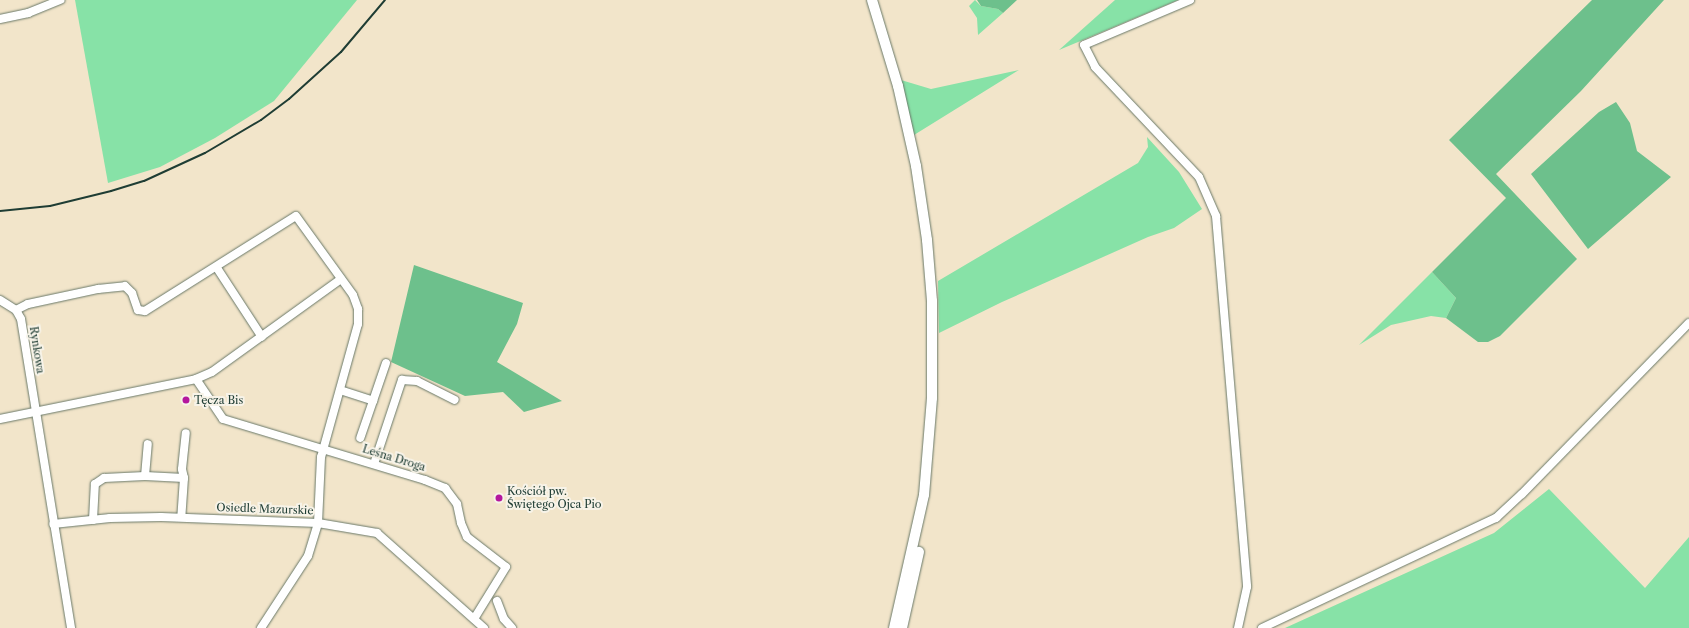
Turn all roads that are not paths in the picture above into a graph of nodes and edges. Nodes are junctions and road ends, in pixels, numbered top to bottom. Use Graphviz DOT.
graph roads {
  1 [pos="61,0"];
  2 [pos="872,0"];
  3 [pos="1190,0"];
  4 [pos="0,19"];
  5 [pos="217,268"];
  6 [pos="341,279"];
  7 [pos="0,300"];
  8 [pos="16,310"];
  9 [pos="1689,323"];
  10 [pos="262,337"];
  11 [pos="386,362"];
  12 [pos="196,379"];
  13 [pos="340,390"];
  14 [pos="455,400"];
  15 [pos="373,401"];
  16 [pos="36,413"];
  17 [pos="0,419"];
  18 [pos="186,433"];
  19 [pos="360,438"];
  20 [pos="148,444"];
  21 [pos="323,449"];
  22 [pos="374,464"];
  23 [pos="145,476"];
  24 [pos="184,478"];
  25 [pos="181,517"];
  26 [pos="93,520"];
  27 [pos="919,520"];
  28 [pos="318,523"];
  29 [pos="53,524"];
  30 [pos="497,600"];
  31 [pos="474,619"];
  32 [pos="71,628"];
  33 [pos="261,628"];
  34 [pos="484,628"];
  35 [pos="512,628"];
  36 [pos="894,628"];
  37 [pos="902,628"];
  38 [pos="1238,628"];
  39 [pos="1262,628"];
  1 -- 4 [label="street"];
  2 -- 27 [label="main road"];
  3 -- 38 [label="street"];
  5 -- 6 [label="street, Osiedle Mazurskie"];
  5 -- 8 [label="street, Osiedle Mazurskie"];
  5 -- 10 [label="street"];
  6 -- 10 [label="street"];
  6 -- 13 [label="street, Osiedle Mazurskie"];
  7 -- 8 [label="street"];
  8 -- 16 [label="street, Rynkowa"];
  9 -- 39 [label="street"];
  10 -- 12 [label="street"];
  11 -- 15 [label="street"];
  12 -- 16 [label="street"];
  12 -- 21 [label="street, Leśna Droga"];
  13 -- 15 [label="street"];
  13 -- 21 [label="street, Osiedle Mazurskie"];
  14 -- 22 [label="street"];
  15 -- 19 [label="street"];
  16 -- 17 [label="street"];
  16 -- 29 [label="street, Rynkowa"];
  18 -- 24 [label="street"];
  20 -- 23 [label="street"];
  21 -- 22 [label="street, Leśna Droga"];
  21 -- 28 [label="street, Osiedle Mazurskie"];
  22 -- 31 [label="street, Leśna Droga"];
  23 -- 24 [label="street"];
  23 -- 26 [label="street"];
  24 -- 25 [label="street"];
  25 -- 26 [label="street, Osiedle Mazurskie"];
  25 -- 28 [label="street, Osiedle Mazurskie"];
  26 -- 29 [label="street, Osiedle Mazurskie"];
  27 -- 36 [label="main road"];
  27 -- 37 [label="main road"];
  28 -- 31 [label="street"];
  28 -- 33 [label="street"];
  29 -- 32 [label="street, Rynkowa"];
  30 -- 35 [label="street"];
  31 -- 34 [label="street"];
}
